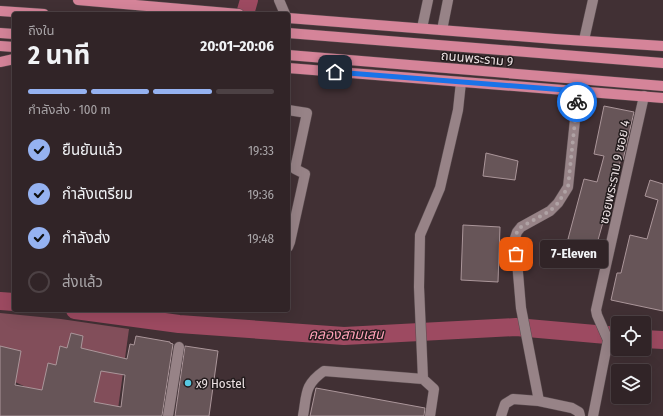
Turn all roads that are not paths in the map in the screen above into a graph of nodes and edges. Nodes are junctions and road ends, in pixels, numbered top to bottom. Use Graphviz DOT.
graph roads {
  1 [pos="78,0"];
  2 [pos="280,0"];
  3 [pos="428,0"];
  4 [pos="448,0"];
  5 [pos="593,0"];
  6 [pos="110,2"];
  7 [pos="0,11"];
  8 [pos="15,12"];
  9 [pos="219,12"];
  10 [pos="284,12"];
  11 [pos="290,18"];
  12 [pos="422,28"];
  13 [pos="442,30"];
  14 [pos="0,33"];
  15 [pos="290,33"];
  16 [pos="12,34"];
  17 [pos="584,40"];
  18 [pos="0,46"];
  19 [pos="663,46"];
  20 [pos="12,47"];
  21 [pos="290,56"];
  22 [pos="12,59"];
  23 [pos="0,62"];
  24 [pos="663,63"];
  25 [pos="290,68"];
  26 [pos="461,82"];
  27 [pos="663,86"];
  28 [pos="578,91"];
  29 [pos="644,96"];
  30 [pos="663,98"];
  31 [pos="290,110"];
  32 [pos="290,242"];
  33 [pos="179,348"];
  34 [pos="423,379"];
  35 [pos="539,401"];
  36 [pos="168,416"];
  37 [pos="303,416"];
  38 [pos="430,416"];
  39 [pos="501,416"];
  40 [pos="580,416"];
  41 [pos="593,416"];
  1 -- 6 [label="main road"];
  2 -- 10 [label="street"];
  3 -- 12 [label="street"];
  4 -- 13 [label="street"];
  5 -- 17 [label="street"];
  6 -- 9 [label="main road"];
  7 -- 8 [label="main road"];
  11 -- 12 [label="main road, ถนนพระราม 9"];
  12 -- 13 [label="main road, ถนนพระราม 9"];
  13 -- 17 [label="main road, ถนนพระราม 9"];
  14 -- 16 [label="main road"];
  15 -- 24 [label="main road, ถนนพระราม 9"];
  17 -- 19 [label="main road, ถนนพระราม 9"];
  18 -- 20 [label="main road"];
  21 -- 27 [label="main road, ถนนพระราม 9"];
  22 -- 23 [label="main road"];
  25 -- 26 [label="main road, ถนนพระราม 9"];
  26 -- 28 [label="main road, ถนนพระราม 9"];
  26 -- 34 [label="street"];
  28 -- 29 [label="main road, ถนนพระราม 9"];
  28 -- 35 [label="street"];
  29 -- 30 [label="main road, ถนนพระราม 9"];
  29 -- 41 [label="street, ซอยพระราม 9 ซอย 4"];
  31 -- 32 [label="street"];
  33 -- 36 [label="street"];
  34 -- 37 [label="street"];
  34 -- 38 [label="street"];
  35 -- 39 [label="street"];
  35 -- 40 [label="street"];
}
